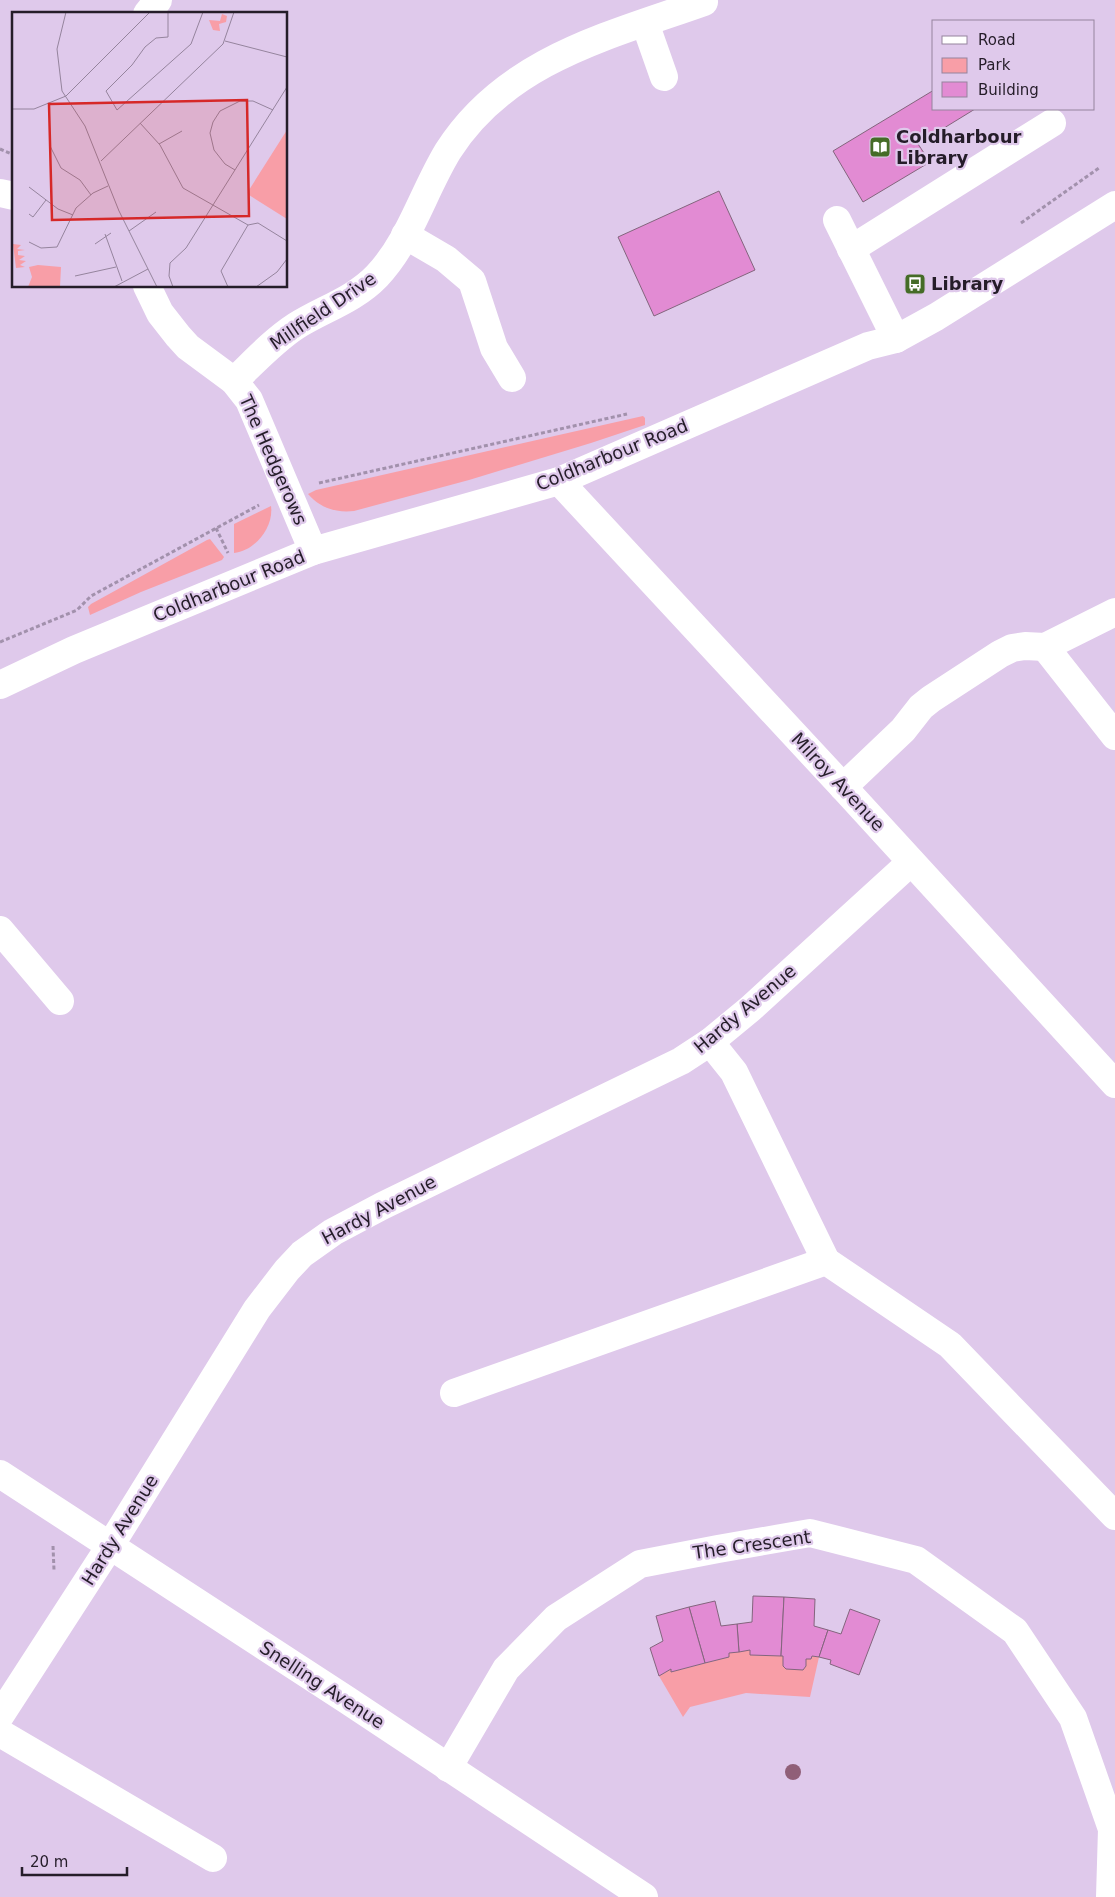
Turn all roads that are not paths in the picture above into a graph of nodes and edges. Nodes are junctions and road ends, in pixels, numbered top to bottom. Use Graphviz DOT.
graph roads {
  1 [pos="158,0"];
  2 [pos="704,2"];
  3 [pos="149,12"];
  4 [pos="645,23"];
  5 [pos="664,77"];
  6 [pos="1052,123"];
  7 [pos="1115,205"];
  8 [pos="837,220"];
  9 [pos="405,235"];
  10 [pos="851,249"];
  11 [pos="148,288"];
  12 [pos="896,339"];
  13 [pos="512,378"];
  14 [pos="234,381"];
  15 [pos="559,481"];
  16 [pos="314,551"];
  17 [pos="1115,612"];
  18 [pos="1045,647"];
  19 [pos="0,684"];
  20 [pos="1115,736"];
  21 [pos="843,787"];
  22 [pos="911,862"];
  23 [pos="3,940"];
  24 [pos="60,1001"];
  25 [pos="710,1042"];
  26 [pos="1115,1084"];
  27 [pos="826,1261"];
  28 [pos="454,1393"];
  29 [pos="0,1474"];
  30 [pos="1115,1516"];
  31 [pos="110,1546"];
  32 [pos="0,1716"];
  33 [pos="0,1733"];
  34 [pos="448,1768"];
  35 [pos="213,1858"];
  36 [pos="644,1897"];
  37 [pos="1110,1897"];
  1 -- 3 [label="street"];
  2 -- 4 [label="street, Millfield Drive"];
  4 -- 5 [label="street"];
  4 -- 9 [label="street, Millfield Drive"];
  6 -- 10 [label="street"];
  7 -- 12 [label="street, Coldharbour Road"];
  8 -- 10 [label="street"];
  9 -- 13 [label="street"];
  9 -- 14 [label="street, Millfield Drive"];
  10 -- 12 [label="street"];
  11 -- 14 [label="street, The Hedgerows"];
  12 -- 15 [label="street, Coldharbour Road"];
  14 -- 16 [label="street, The Hedgerows"];
  15 -- 16 [label="street, Coldharbour Road"];
  15 -- 21 [label="street, Milroy Avenue"];
  16 -- 19 [label="street, Coldharbour Road"];
  17 -- 18 [label="street"];
  18 -- 20 [label="street"];
  18 -- 21 [label="street"];
  21 -- 22 [label="street, Milroy Avenue"];
  22 -- 25 [label="street, Hardy Avenue"];
  22 -- 26 [label="street, Milroy Avenue"];
  23 -- 24 [label="street"];
  25 -- 27 [label="street"];
  25 -- 31 [label="street, Hardy Avenue"];
  27 -- 28 [label="street"];
  27 -- 30 [label="street"];
  29 -- 31 [label="street, Snelling Avenue"];
  31 -- 32 [label="street, Hardy Avenue"];
  31 -- 34 [label="street, Snelling Avenue"];
  33 -- 35 [label="street"];
  34 -- 36 [label="street, Snelling Avenue"];
  34 -- 37 [label="street, The Crescent"];
}
